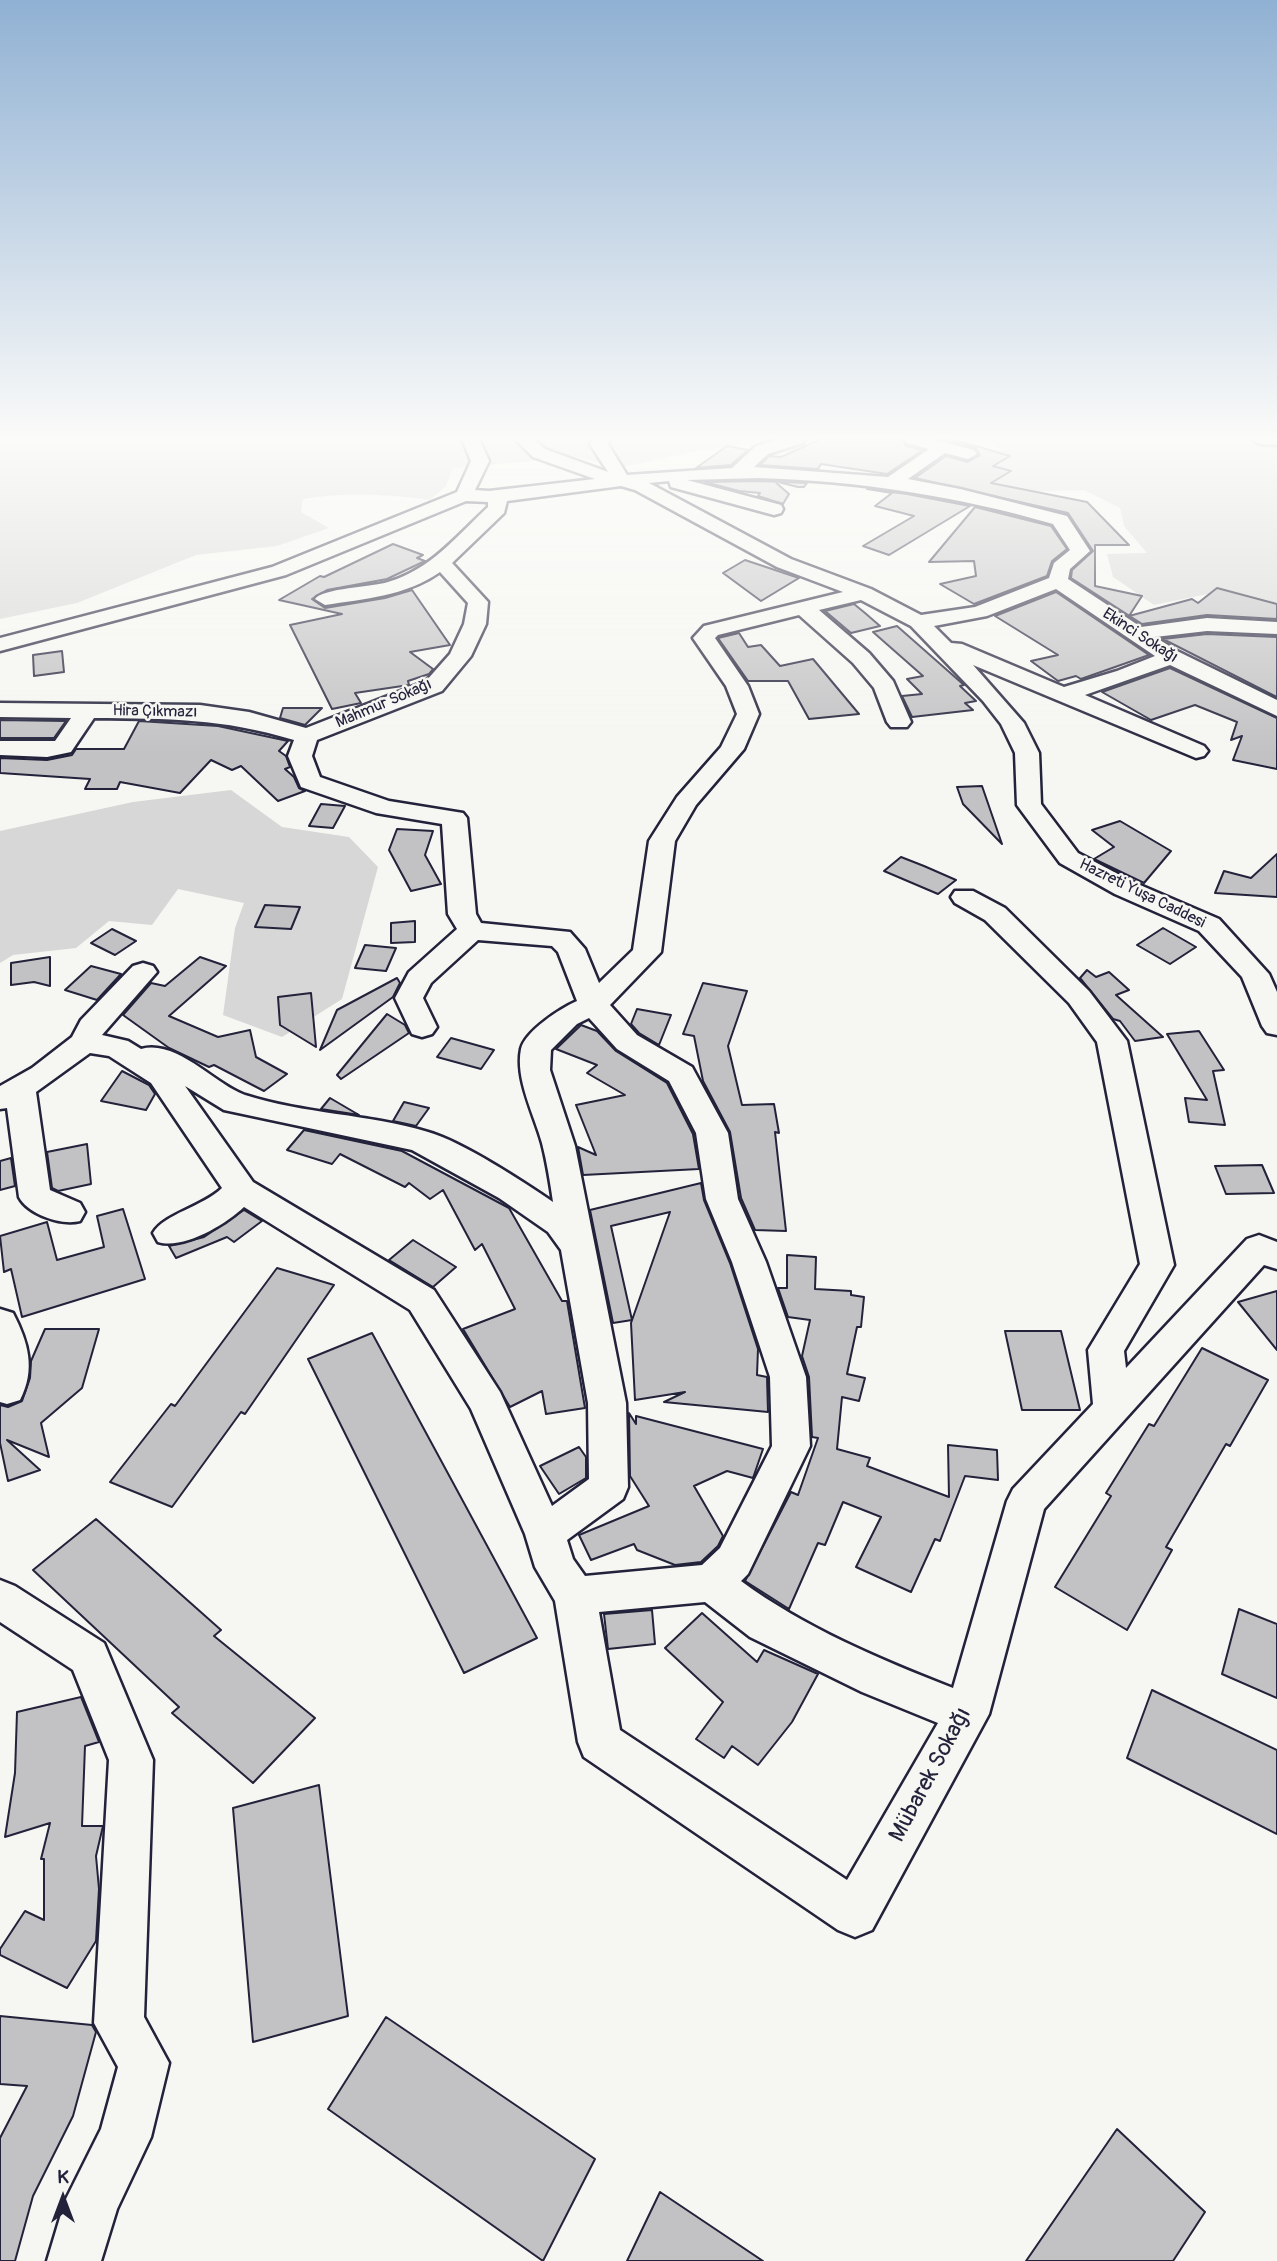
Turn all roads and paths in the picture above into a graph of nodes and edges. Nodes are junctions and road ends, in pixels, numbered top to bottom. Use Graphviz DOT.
graph roads {
  1 [pos="343,545"];
  2 [pos="459,545"];
  3 [pos="750,545"];
  4 [pos="1076,545"];
  5 [pos="441,562"];
  6 [pos="1058,581"];
  7 [pos="864,593"];
  8 [pos="326,599"];
  9 [pos="805,610"];
  10 [pos="918,622"];
  11 [pos="1277,628"];
  12 [pos="1137,635"];
  13 [pos="937,641"];
  14 [pos="0,645"];
  15 [pos="1171,657"];
  16 [pos="1060,695"];
  17 [pos="1273,704"];
  18 [pos="0,710"];
  19 [pos="87,710"];
  20 [pos="899,722"];
  21 [pos="307,736"];
  22 [pos="0,748"];
  23 [pos="1196,751"];
  24 [pos="964,897"];
  25 [pos="472,931"];
  26 [pos="142,972"];
  27 [pos="593,1005"];
  28 [pos="1277,1026"];
  29 [pos="422,1027"];
  30 [pos="100,1045"];
  31 [pos="10,1094"];
  32 [pos="241,1190"];
  33 [pos="68,1212"];
  34 [pos="170,1233"];
  35 [pos="575,1243"];
  36 [pos="1277,1256"];
  37 [pos="0,1323"];
  38 [pos="6,1389"];
  39 [pos="1112,1408"];
  40 [pos="545,1534"];
  41 [pos="712,1583"];
  42 [pos="575,1595"];
  43 [pos="0,1599"];
  44 [pos="967,1714"];
  45 [pos="74,2261"];
  1 -- 14 [label="street"];
  2 -- 5 [label="street"];
  3 -- 7 [label="street, Hazreti Yuşa Caddesi"];
  4 -- 6 [label="street"];
  5 -- 8 [label="street"];
  5 -- 21 [label="street, Mahmur Sokağı"];
  6 -- 10 [label="street"];
  6 -- 12 [label="street, Ekinci Sokağı"];
  7 -- 9 [label="street"];
  7 -- 10 [label="street, Hazreti Yuşa Caddesi"];
  9 -- 20 [label="street"];
  9 -- 27 [label="street"];
  10 -- 13 [label="street, Hazreti Yuşa Caddesi"];
  11 -- 12 [label="street"];
  12 -- 15 [label="street, Ekinci Sokağı"];
  13 -- 16 [label="street"];
  13 -- 28 [label="street, Hazreti Yuşa Caddesi"];
  15 -- 16 [label="street"];
  15 -- 17 [label="street, Ekinci Sokağı"];
  16 -- 23 [label="street"];
  18 -- 19 [label="street, Hira Çıkmazı"];
  19 -- 21 [label="street, Hira Çıkmazı"];
  19 -- 22 [label="street"];
  21 -- 25 [label="street"];
  24 -- 39 [label="street"];
  25 -- 27 [label="street"];
  25 -- 29 [label="street"];
  26 -- 30 [label="street"];
  27 -- 35 [label="street"];
  27 -- 41 [label="street"];
  30 -- 31 [label="street"];
  30 -- 32 [label="street"];
  30 -- 35 [label="street"];
  31 -- 33 [label="street"];
  32 -- 34 [label="street"];
  32 -- 40 [label="street"];
  35 -- 40 [label="street"];
  36 -- 39 [label="street, Mübarek Sokağı"];
  37 -- 38 [label="street"];
  39 -- 44 [label="street, Mübarek Sokağı"];
  40 -- 42 [label="street"];
  41 -- 42 [label="street"];
  41 -- 44 [label="street"];
  42 -- 44 [label="street, Mübarek Sokağı"];
  43 -- 45 [label="street"];
}
